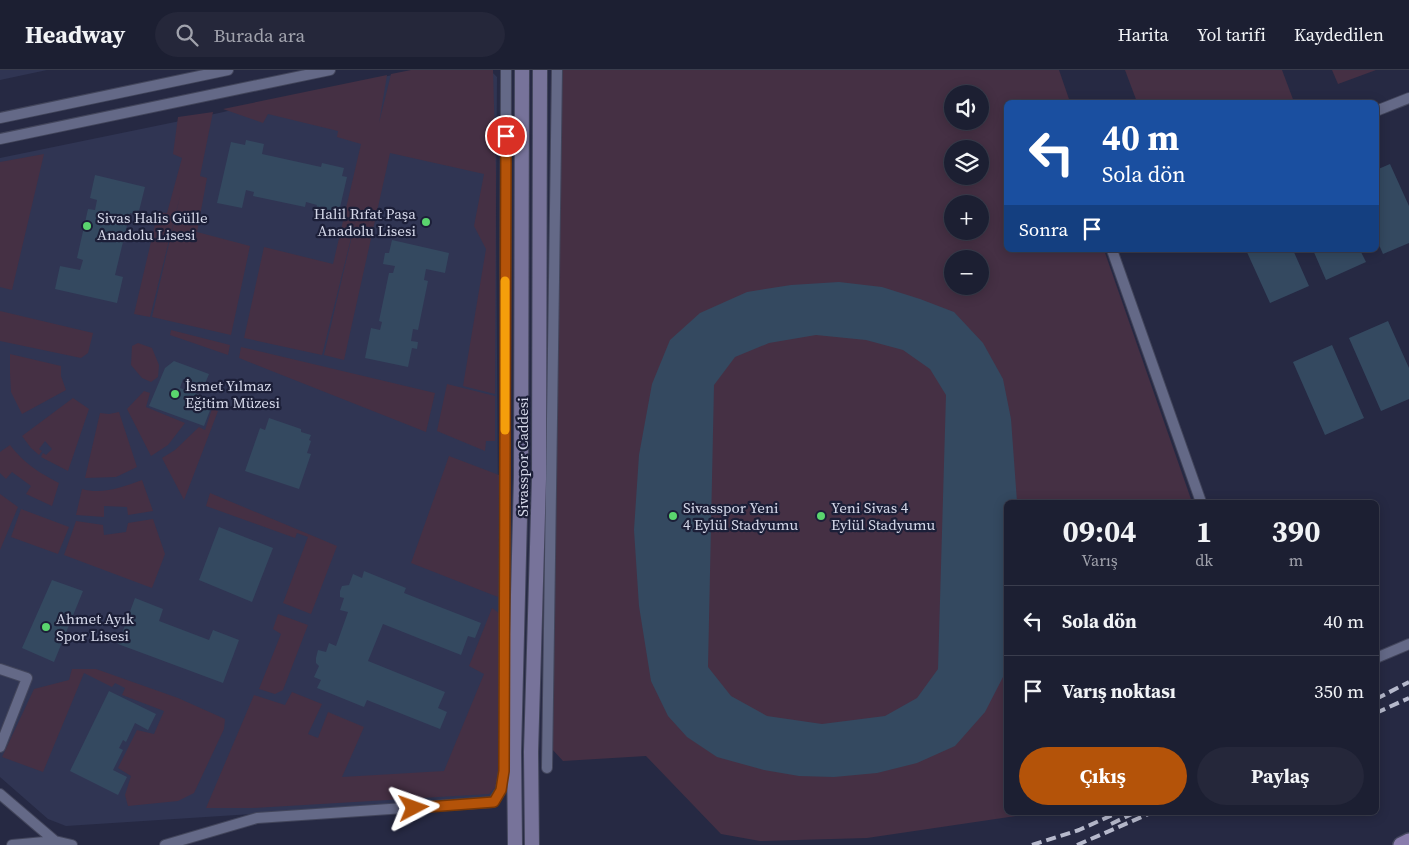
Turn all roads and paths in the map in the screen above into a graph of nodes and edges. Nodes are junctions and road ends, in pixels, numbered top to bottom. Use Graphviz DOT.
graph roads {
  1 [pos="228,70"];
  2 [pos="330,70"];
  3 [pos="506,70"];
  4 [pos="522,70"];
  5 [pos="540,70"];
  6 [pos="557,70"];
  7 [pos="1409,98"];
  8 [pos="1379,109"];
  9 [pos="0,118"];
  10 [pos="0,139"];
  11 [pos="1113,252"];
  12 [pos="1199,500"];
  13 [pos="1409,644"];
  14 [pos="1379,657"];
  15 [pos="0,669"];
  16 [pos="0,747"];
  17 [pos="547,768"];
  18 [pos="0,794"];
  19 [pos="54,841"];
  20 [pos="1409,841"];
  21 [pos="12,845"];
  22 [pos="72,845"];
  23 [pos="165,845"];
  24 [pos="515,845"];
  25 [pos="532,845"];
  26 [pos="1401,845"];
  1 -- 9 [label="street"];
  2 -- 10 [label="street"];
  3 -- 23 [label="street"];
  4 -- 24 [label="street, Sivasspor Caddesi"];
  5 -- 25 [label="street, Sivasspor Caddesi"];
  6 -- 17 [label="street"];
  7 -- 8 [label="street"];
  11 -- 12 [label="street"];
  13 -- 14 [label="street"];
  15 -- 16 [label="street"];
  18 -- 19 [label="street"];
  19 -- 21 [label="street"];
  19 -- 22 [label="street"];
  20 -- 26 [label="main road"];
}
